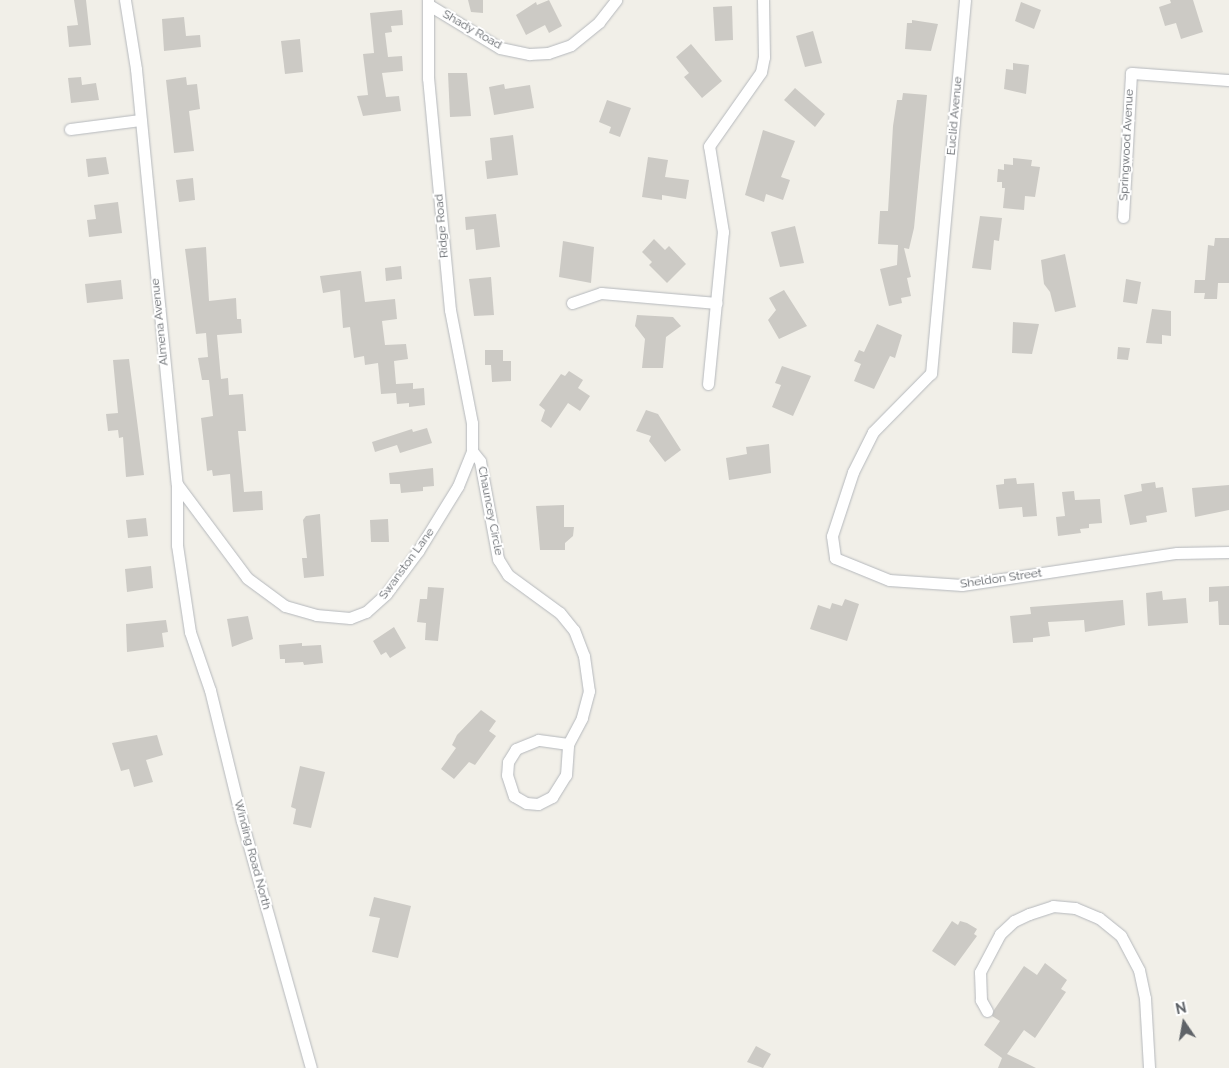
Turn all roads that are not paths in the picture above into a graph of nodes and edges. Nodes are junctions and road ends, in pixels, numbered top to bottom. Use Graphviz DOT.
graph roads {
  1 [pos="125,0"];
  2 [pos="616,0"];
  3 [pos="763,0"];
  4 [pos="965,0"];
  5 [pos="429,2"];
  6 [pos="1229,80"];
  7 [pos="140,120"];
  8 [pos="70,128"];
  9 [pos="1123,217"];
  10 [pos="945,233"];
  11 [pos="716,303"];
  12 [pos="572,304"];
  13 [pos="708,384"];
  14 [pos="472,451"];
  15 [pos="177,484"];
  16 [pos="1229,552"];
  17 [pos="193,643"];
  18 [pos="568,744"];
  19 [pos="986,1011"];
  20 [pos="311,1068"];
  21 [pos="1149,1068"];
  1 -- 7 [label="street, Almena Avenue"];
  2 -- 5 [label="street, Shady Road"];
  3 -- 11 [label="street"];
  4 -- 10 [label="street, Euclid Avenue"];
  5 -- 14 [label="street, Ridge Road"];
  6 -- 9 [label="street, Springwood Avenue"];
  7 -- 8 [label="street"];
  7 -- 15 [label="street, Almena Avenue"];
  10 -- 16 [label="street, Sheldon Street"];
  11 -- 12 [label="street"];
  11 -- 13 [label="street"];
  14 -- 15 [label="street, Swanston Lane"];
  14 -- 18 [label="street, Chauncey Circle"];
  15 -- 17 [label="street, Almena Avenue"];
  17 -- 20 [label="street, Winding Road North"];
  18 -- 18 [label="street, Chauncey Circle"];
  19 -- 21 [label="street"];
}
